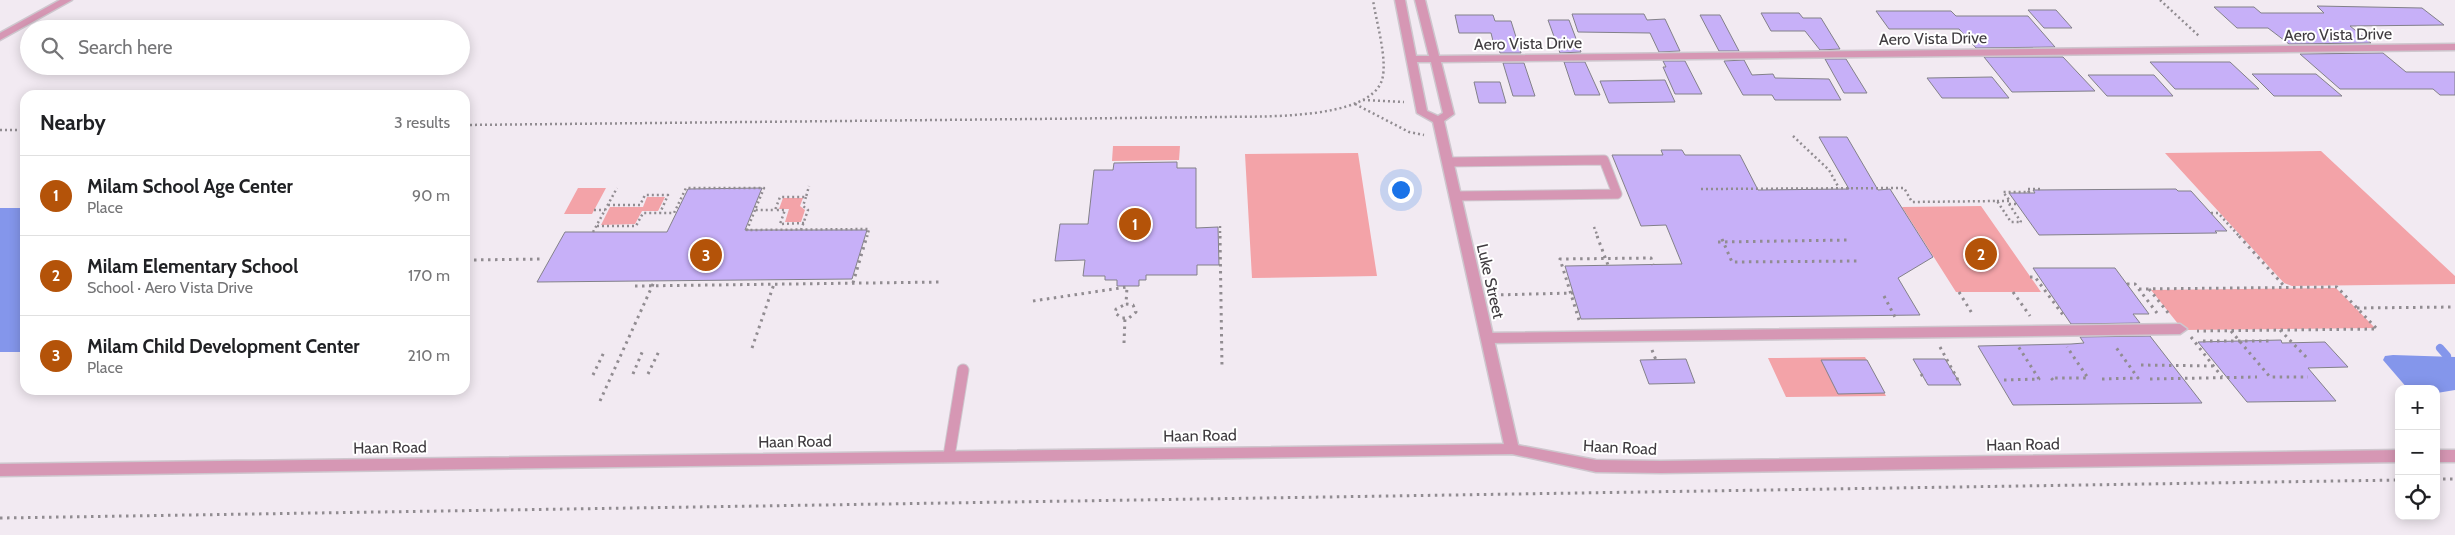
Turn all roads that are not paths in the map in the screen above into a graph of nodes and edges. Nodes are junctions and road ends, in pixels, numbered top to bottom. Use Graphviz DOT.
graph roads {
  1 [pos="67,0"];
  2 [pos="1400,0"];
  3 [pos="1420,0"];
  4 [pos="31,20"];
  5 [pos="20,26"];
  6 [pos="0,37"];
  7 [pos="2455,47"];
  8 [pos="1412,59"];
  9 [pos="1435,59"];
  10 [pos="1438,120"];
  11 [pos="1448,162"];
  12 [pos="1456,196"];
  13 [pos="2180,327"];
  14 [pos="1488,338"];
  15 [pos="963,370"];
  16 [pos="1512,449"];
  17 [pos="949,456"];
  18 [pos="2395,456"];
  19 [pos="2440,456"];
  20 [pos="2455,456"];
  21 [pos="0,470"];
  1 -- 4 [label="street"];
  2 -- 8 [label="street"];
  3 -- 9 [label="street"];
  5 -- 6 [label="street"];
  7 -- 9 [label="street, Aero Vista Drive"];
  8 -- 9 [label="street, Aero Vista Drive"];
  8 -- 10 [label="street"];
  9 -- 10 [label="street"];
  10 -- 11 [label="street, Luke Street"];
  11 -- 12 [label="street, Luke Street"];
  11 -- 12 [label="lane"];
  12 -- 14 [label="street, Luke Street"];
  13 -- 14 [label="street"];
  14 -- 16 [label="street, Luke Street"];
  15 -- 17 [label="lane"];
  16 -- 17 [label="street, Haan Road"];
  16 -- 18 [label="street, Haan Road"];
  17 -- 21 [label="street, Haan Road"];
  19 -- 20 [label="street"];
}
